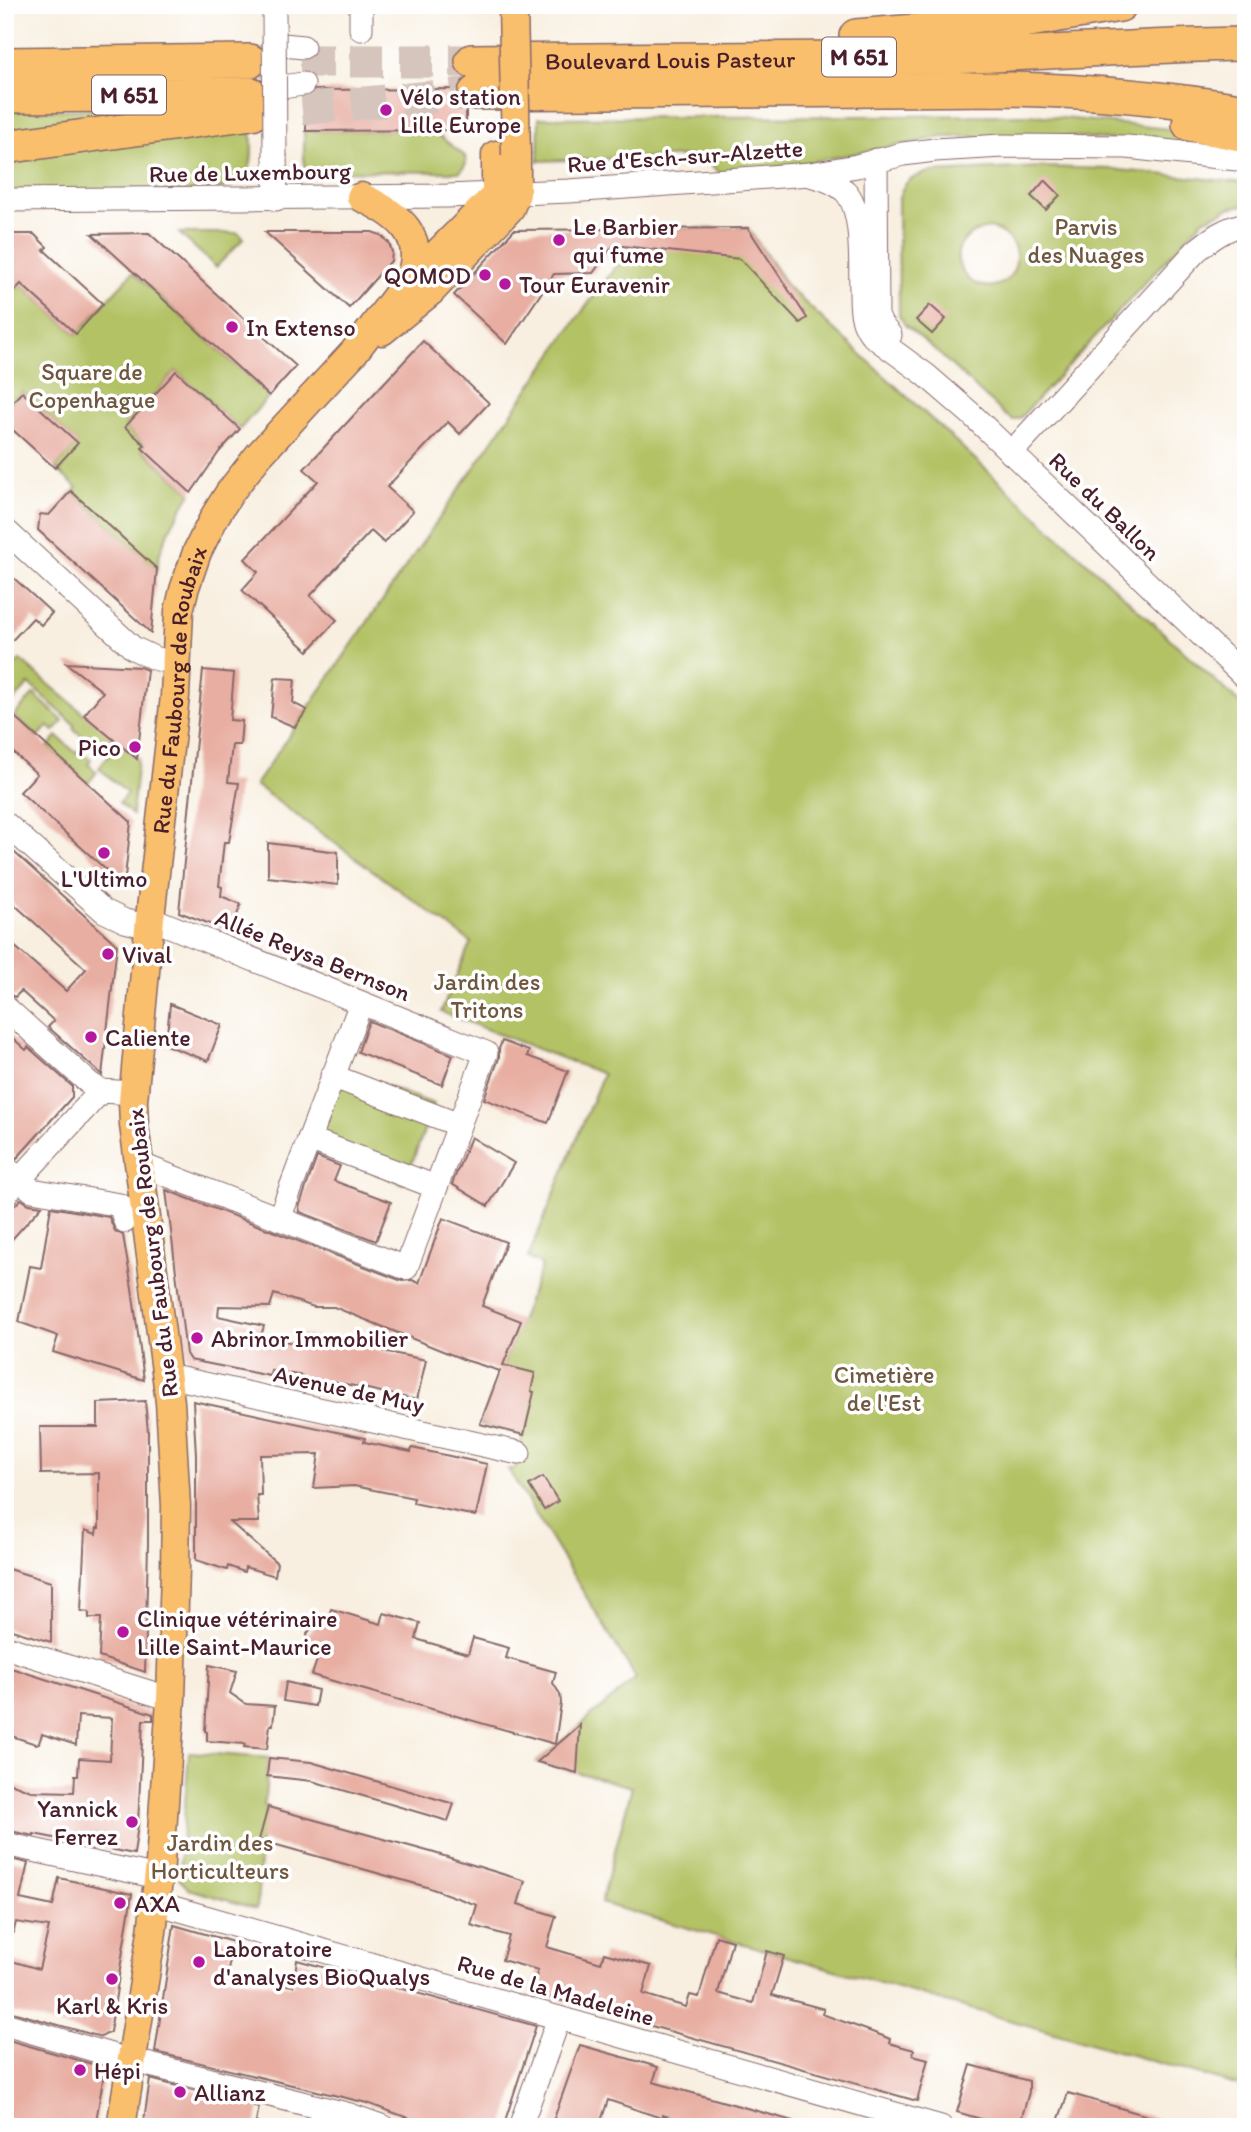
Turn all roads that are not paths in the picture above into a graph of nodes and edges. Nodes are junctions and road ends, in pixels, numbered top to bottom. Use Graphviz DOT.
graph roads {
  1 [pos="495,5"];
  2 [pos="513,5"];
  3 [pos="1121,5"];
  4 [pos="274,7"];
  5 [pos="1246,44"];
  6 [pos="303,47"];
  7 [pos="262,52"];
  8 [pos="556,59"];
  9 [pos="5,64"];
  10 [pos="303,84"];
  11 [pos="849,90"];
  12 [pos="5,96"];
  13 [pos="260,98"];
  14 [pos="1246,111"];
  15 [pos="1246,135"];
  16 [pos="11,145"];
  17 [pos="506,155"];
  18 [pos="876,160"];
  19 [pos="1246,160"];
  20 [pos="810,174"];
  21 [pos="506,194"];
  22 [pos="361,197"];
  23 [pos="276,199"];
  24 [pos="5,200"];
  25 [pos="1246,224"];
  26 [pos="408,283"];
  27 [pos="354,352"];
  28 [pos="926,375"];
  29 [pos="1010,453"];
  30 [pos="5,530"];
  31 [pos="177,664"];
  32 [pos="1246,678"];
  33 [pos="5,823"];
  34 [pos="149,923"];
  35 [pos="361,1003"];
  36 [pos="5,1007"];
  37 [pos="332,1076"];
  38 [pos="101,1091"];
  39 [pos="133,1093"];
  40 [pos="459,1125"];
  41 [pos="309,1139"];
  42 [pos="139,1164"];
  43 [pos="10,1180"];
  44 [pos="436,1187"];
  45 [pos="279,1219"];
  46 [pos="125,1221"];
  47 [pos="168,1376"];
  48 [pos="519,1453"];
  49 [pos="5,1647"];
  50 [pos="171,1699"];
  51 [pos="5,1844"];
  52 [pos="157,1890"];
  53 [pos="559,2018"];
  54 [pos="5,2024"];
  55 [pos="132,2060"];
  56 [pos="121,2127"];
  57 [pos="384,2127"];
  58 [pos="520,2127"];
  59 [pos="941,2127"];
  1 -- 17 [label="main road"];
  2 -- 17 [label="main road, bridge"];
  3 -- 8 [label="highway"];
  4 -- 7 [label="street, bridge"];
  5 -- 8 [label="highway, Boulevard Louis Pasteur / M 651"];
  6 -- 7 [label="street"];
  7 -- 9 [label="highway, M 651"];
  7 -- 13 [label="street, bridge"];
  8 -- 11 [label="highway, Boulevard Louis Pasteur / M 651"];
  10 -- 13 [label="street"];
  11 -- 14 [label="highway, Boulevard Louis Pasteur / M 651"];
  11 -- 15 [label="highway"];
  12 -- 13 [label="highway, M 651"];
  13 -- 16 [label="highway"];
  13 -- 23 [label="street, bridge"];
  17 -- 21 [label="main road"];
  18 -- 19 [label="street"];
  18 -- 20 [label="street, Rue d'Esch-sur-Alzette"];
  18 -- 28 [label="street, Rue du Ballon"];
  20 -- 21 [label="street, Rue d'Esch-sur-Alzette"];
  20 -- 28 [label="street, Rue du Ballon"];
  21 -- 22 [label="street, Rue de Luxembourg"];
  21 -- 26 [label="main road, Rue du Faubourg de Roubaix"];
  21 -- 27 [label="main road, Rue du Faubourg de Roubaix"];
  22 -- 23 [label="street, Rue de Luxembourg"];
  22 -- 26 [label="main road"];
  23 -- 24 [label="street, Rue de Luxembourg"];
  25 -- 29 [label="street"];
  26 -- 27 [label="main road, Rue du Faubourg de Roubaix"];
  27 -- 31 [label="main road, Rue du Faubourg de Roubaix"];
  28 -- 29 [label="street, Rue du Ballon"];
  29 -- 32 [label="street, Rue du Ballon"];
  30 -- 31 [label="street"];
  31 -- 34 [label="main road, Rue du Faubourg de Roubaix"];
  33 -- 34 [label="street, Allée Reysa Bernson"];
  34 -- 35 [label="street, Allée Reysa Bernson"];
  34 -- 39 [label="main road, Rue du Faubourg de Roubaix"];
  35 -- 37 [label="street"];
  35 -- 40 [label="street, Allée Reysa Bernson"];
  36 -- 38 [label="street"];
  37 -- 40 [label="street"];
  37 -- 41 [label="street"];
  38 -- 39 [label="street"];
  38 -- 43 [label="street"];
  39 -- 42 [label="main road, Rue du Faubourg de Roubaix"];
  40 -- 44 [label="street, Allée Reysa Bernson"];
  41 -- 44 [label="street"];
  41 -- 45 [label="street"];
  42 -- 45 [label="street, Allée Reysa Bernson"];
  42 -- 47 [label="main road, Rue du Faubourg de Roubaix"];
  43 -- 46 [label="street"];
  44 -- 45 [label="street, Allée Reysa Bernson"];
  47 -- 48 [label="street, Avenue de Muy"];
  47 -- 50 [label="main road, Rue du Faubourg de Roubaix"];
  49 -- 50 [label="street"];
  50 -- 52 [label="main road, Rue du Faubourg de Roubaix"];
  51 -- 52 [label="street, Rue de la Madeleine"];
  52 -- 53 [label="street, Rue de la Madeleine"];
  52 -- 55 [label="main road, Rue du Faubourg de Roubaix"];
  53 -- 58 [label="street"];
  53 -- 59 [label="street, Rue de la Madeleine"];
  54 -- 55 [label="street"];
  55 -- 56 [label="main road, Rue du Faubourg de Roubaix"];
  55 -- 57 [label="street"];
}
